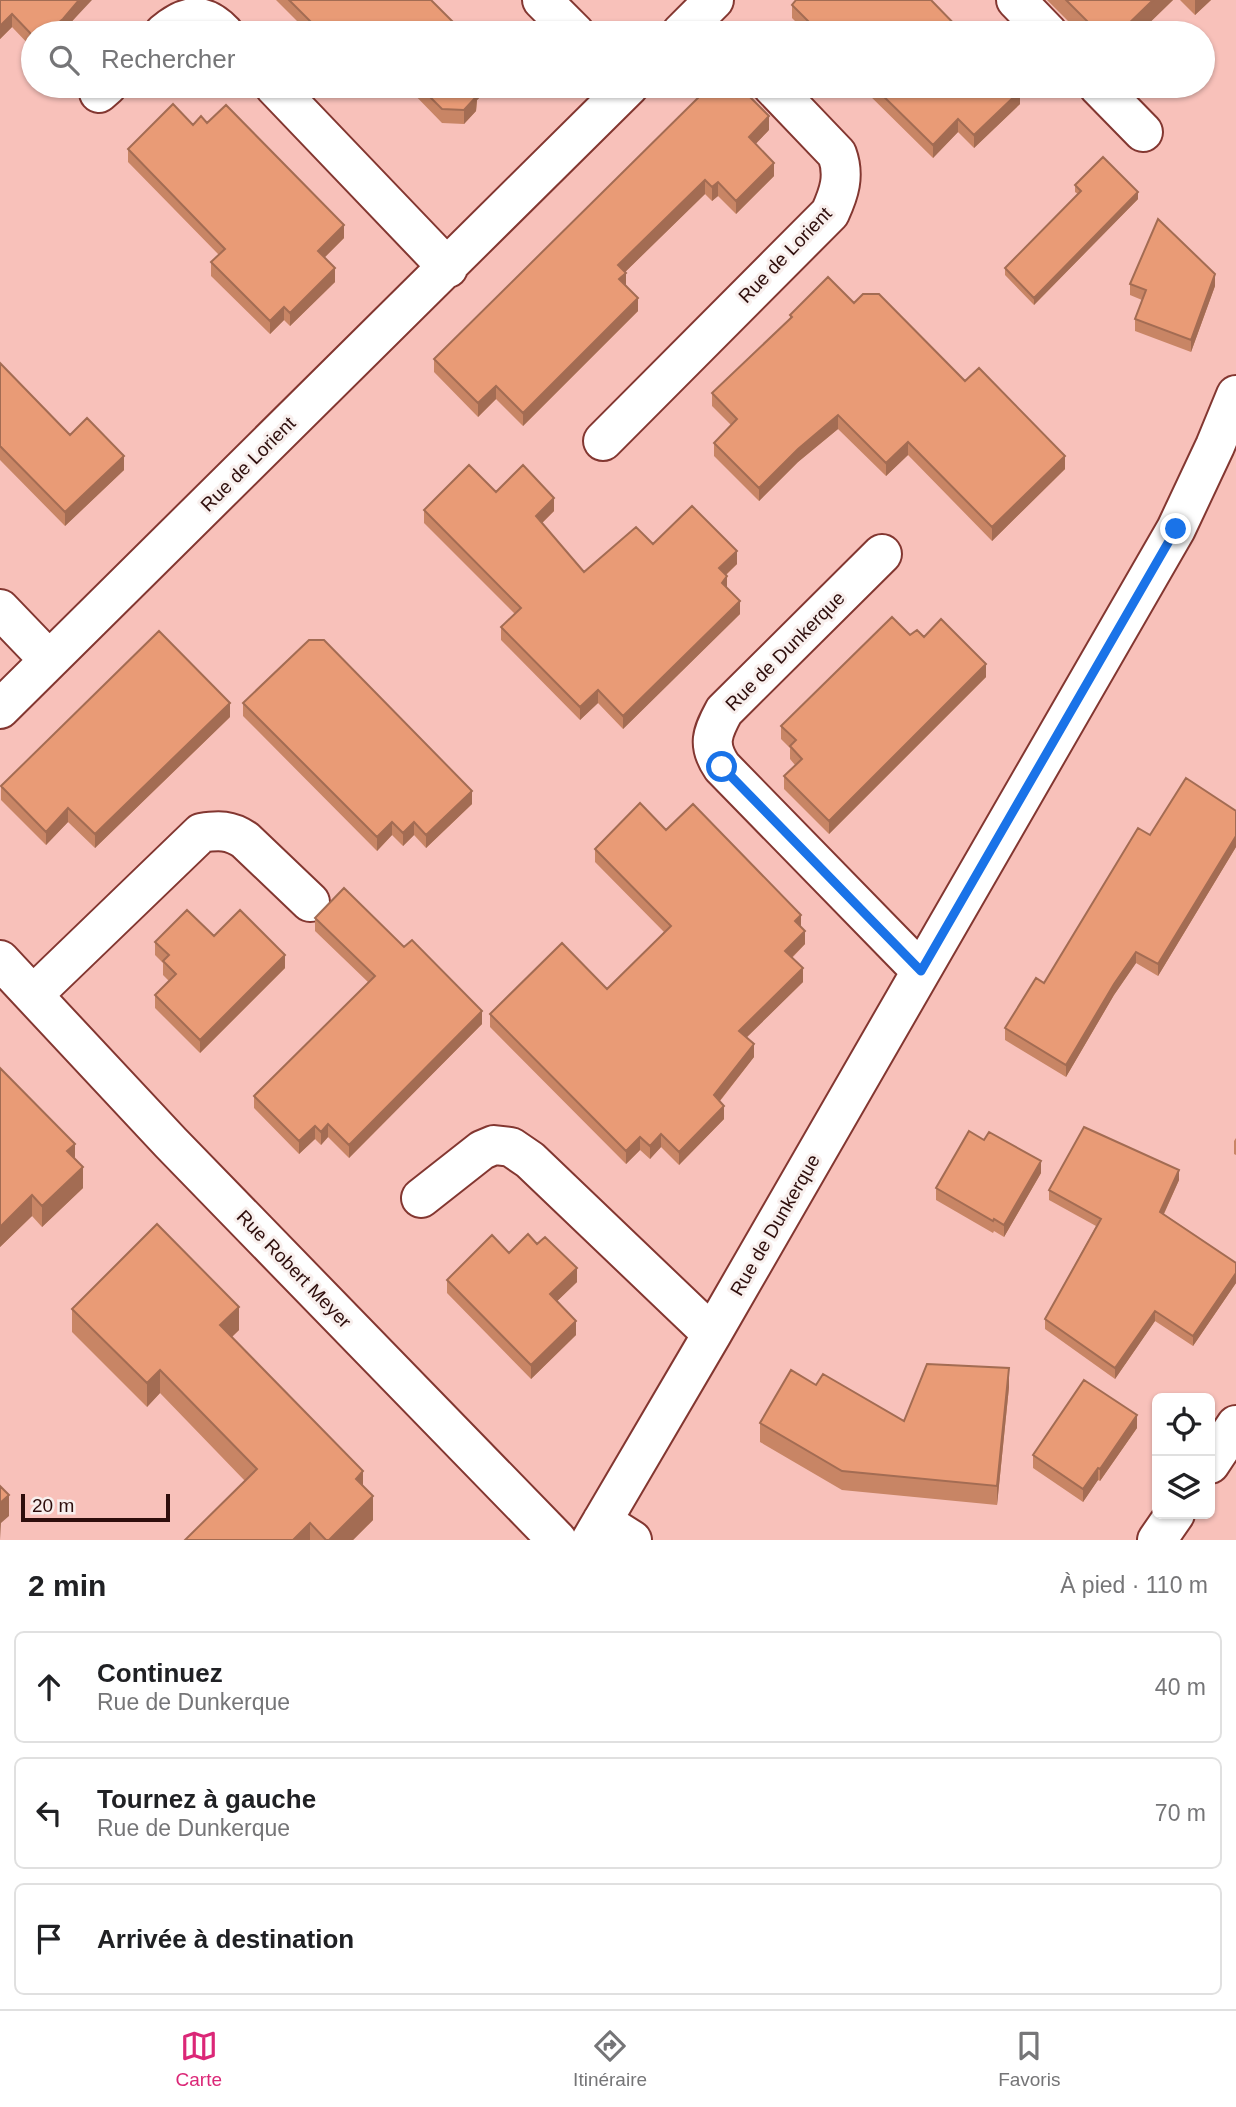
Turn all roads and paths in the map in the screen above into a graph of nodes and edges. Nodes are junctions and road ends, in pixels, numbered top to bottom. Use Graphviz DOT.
graph roads {
  1 [pos="542,0"];
  2 [pos="1016,0"];
  3 [pos="180,21"];
  4 [pos="208,21"];
  5 [pos="563,21"];
  6 [pos="1036,21"];
  7 [pos="285,98"];
  8 [pos="616,98"];
  9 [pos="783,98"];
  10 [pos="1110,98"];
  11 [pos="1143,132"];
  12 [pos="447,268"];
  13 [pos="1236,395"];
  14 [pos="603,441"];
  15 [pos="882,554"];
  16 [pos="0,609"];
  17 [pos="49,660"];
  18 [pos="0,709"];
  19 [pos="310,902"];
  20 [pos="0,960"];
  21 [pos="921,971"];
  22 [pos="33,995"];
  23 [pos="421,1198"];
  24 [pos="712,1334"];
  25 [pos="1236,1425"];
  26 [pos="1215,1456"];
  27 [pos="1172,1519"];
  28 [pos="608,1534"];
  29 [pos="557,1540"];
  30 [pos="1157,1540"];
  1 -- 5 [label="street"];
  2 -- 6 [label="street"];
  3 -- 4 [label="street"];
  7 -- 12 [label="street"];
  8 -- 12 [label="street, Rue de Lorient"];
  9 -- 14 [label="street, Rue de Lorient"];
  10 -- 11 [label="street"];
  12 -- 17 [label="street, Rue de Lorient"];
  13 -- 21 [label="street, Rue de Dunkerque"];
  15 -- 21 [label="street, Rue de Dunkerque"];
  16 -- 17 [label="street"];
  17 -- 18 [label="street, Rue de Lorient"];
  19 -- 22 [label="street"];
  20 -- 22 [label="street, Rue Robert Meyer"];
  21 -- 24 [label="street, Rue de Dunkerque"];
  22 -- 29 [label="street, Rue Robert Meyer"];
  23 -- 24 [label="street"];
  24 -- 28 [label="street, Rue de Dunkerque"];
  25 -- 26 [label="street"];
  27 -- 30 [label="street"];
}
